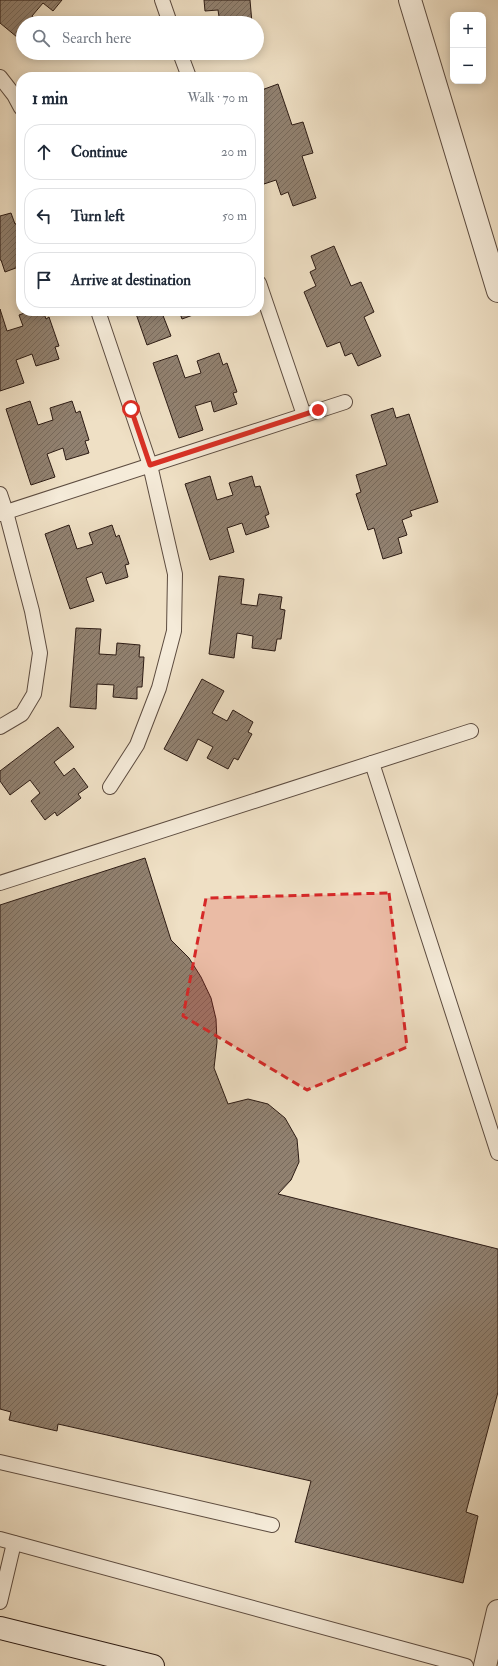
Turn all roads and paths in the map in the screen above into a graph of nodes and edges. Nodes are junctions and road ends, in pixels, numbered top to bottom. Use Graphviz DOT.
graph roads {
  1 [pos="162,0"];
  2 [pos="410,0"];
  3 [pos="168,16"];
  4 [pos="183,60"];
  5 [pos="187,72"];
  6 [pos="0,77"];
  7 [pos="16,99"];
  8 [pos="498,291"];
  9 [pos="264,298"];
  10 [pos="100,316"];
  11 [pos="345,402"];
  12 [pos="304,415"];
  13 [pos="150,465"];
  14 [pos="0,494"];
  15 [pos="3,513"];
  16 [pos="0,727"];
  17 [pos="471,731"];
  18 [pos="372,763"];
  19 [pos="110,787"];
  20 [pos="0,883"];
  21 [pos="498,1153"];
  22 [pos="0,1462"];
  23 [pos="272,1525"];
  24 [pos="0,1539"];
  25 [pos="14,1543"];
  26 [pos="0,1602"];
  27 [pos="498,1612"];
  28 [pos="0,1628"];
  29 [pos="153,1666"];
  30 [pos="466,1666"];
  31 [pos="485,1666"];
  1 -- 3 [label="lane"];
  2 -- 8 [label="street"];
  4 -- 5 [label="lane"];
  6 -- 7 [label="lane"];
  9 -- 12 [label="lane"];
  10 -- 13 [label="lane"];
  11 -- 12 [label="lane"];
  12 -- 13 [label="lane"];
  13 -- 15 [label="lane"];
  13 -- 19 [label="lane"];
  14 -- 15 [label="lane"];
  15 -- 16 [label="lane"];
  17 -- 18 [label="lane"];
  18 -- 20 [label="lane"];
  18 -- 21 [label="lane"];
  22 -- 23 [label="lane"];
  24 -- 25 [label="lane"];
  25 -- 26 [label="lane"];
  25 -- 30 [label="lane"];
  27 -- 31 [label="street"];
  28 -- 29 [label="street"];
}
